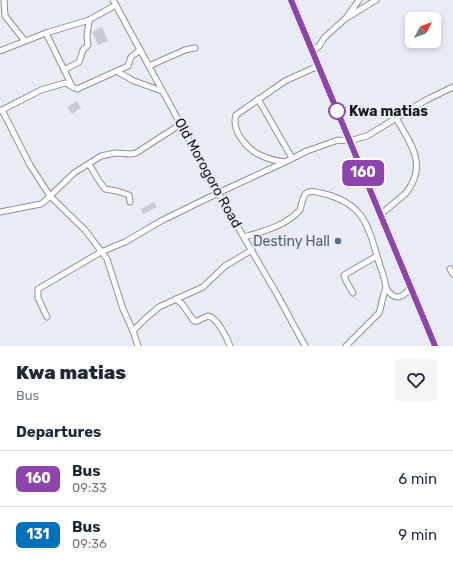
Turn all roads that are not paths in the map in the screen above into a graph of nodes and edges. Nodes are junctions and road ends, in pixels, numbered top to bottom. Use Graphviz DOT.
graph roads {
  1 [pos="4,0"];
  2 [pos="291,0"];
  3 [pos="359,0"];
  4 [pos="376,0"];
  5 [pos="114,2"];
  6 [pos="346,18"];
  7 [pos="89,20"];
  8 [pos="46,33"];
  9 [pos="25,41"];
  10 [pos="195,48"];
  11 [pos="0,50"];
  12 [pos="140,50"];
  13 [pos="312,52"];
  14 [pos="149,66"];
  15 [pos="318,66"];
  16 [pos="64,70"];
  17 [pos="118,72"];
  18 [pos="72,86"];
  19 [pos="453,87"];
  20 [pos="163,91"];
  21 [pos="258,99"];
  22 [pos="1,110"];
  23 [pos="396,118"];
  24 [pos="181,124"];
  25 [pos="349,141"];
  26 [pos="292,158"];
  27 [pos="285,162"];
  28 [pos="89,164"];
  29 [pos="218,193"];
  30 [pos="50,196"];
  31 [pos="130,202"];
  32 [pos="0,212"];
  33 [pos="380,215"];
  34 [pos="244,237"];
  35 [pos="252,250"];
  36 [pos="104,252"];
  37 [pos="377,256"];
  38 [pos="411,287"];
  39 [pos="386,288"];
  40 [pos="353,293"];
  41 [pos="176,299"];
  42 [pos="47,317"];
  43 [pos="133,331"];
  44 [pos="349,345"];
  45 [pos="138,346"];
  46 [pos="230,346"];
  47 [pos="305,346"];
  48 [pos="435,346"];
  1 -- 9 [label="street"];
  2 -- 13 [label="highway"];
  3 -- 6 [label="street"];
  4 -- 6 [label="street"];
  5 -- 7 [label="street"];
  5 -- 12 [label="street, Old Morogoro Road"];
  6 -- 13 [label="street"];
  7 -- 8 [label="street"];
  7 -- 16 [label="street"];
  8 -- 9 [label="street"];
  8 -- 16 [label="street"];
  9 -- 11 [label="street"];
  10 -- 14 [label="street"];
  12 -- 14 [label="street, Old Morogoro Road"];
  12 -- 17 [label="street"];
  13 -- 15 [label="highway"];
  14 -- 20 [label="street, Old Morogoro Road"];
  15 -- 21 [label="street"];
  15 -- 25 [label="highway"];
  16 -- 18 [label="street"];
  17 -- 18 [label="street"];
  17 -- 20 [label="street"];
  18 -- 22 [label="street"];
  19 -- 23 [label="street"];
  20 -- 24 [label="street, Old Morogoro Road"];
  21 -- 26 [label="street"];
  21 -- 27 [label="street"];
  22 -- 30 [label="street"];
  23 -- 25 [label="street"];
  23 -- 33 [label="street"];
  24 -- 28 [label="street"];
  24 -- 29 [label="street, Old Morogoro Road"];
  25 -- 26 [label="street"];
  25 -- 33 [label="highway"];
  26 -- 27 [label="street"];
  27 -- 29 [label="street"];
  28 -- 30 [label="street"];
  28 -- 31 [label="street"];
  29 -- 34 [label="street, Old Morogoro Road"];
  29 -- 36 [label="street"];
  30 -- 32 [label="street"];
  30 -- 36 [label="street"];
  33 -- 38 [label="highway"];
  34 -- 35 [label="street, Old Morogoro Road"];
  34 -- 37 [label="street"];
  35 -- 41 [label="street"];
  35 -- 47 [label="street, Old Morogoro Road"];
  36 -- 42 [label="street"];
  36 -- 43 [label="street"];
  37 -- 39 [label="street"];
  37 -- 40 [label="street"];
  38 -- 39 [label="street"];
  38 -- 48 [label="highway"];
  39 -- 44 [label="street"];
  41 -- 43 [label="street"];
  41 -- 46 [label="street"];
  43 -- 45 [label="street"];
}
